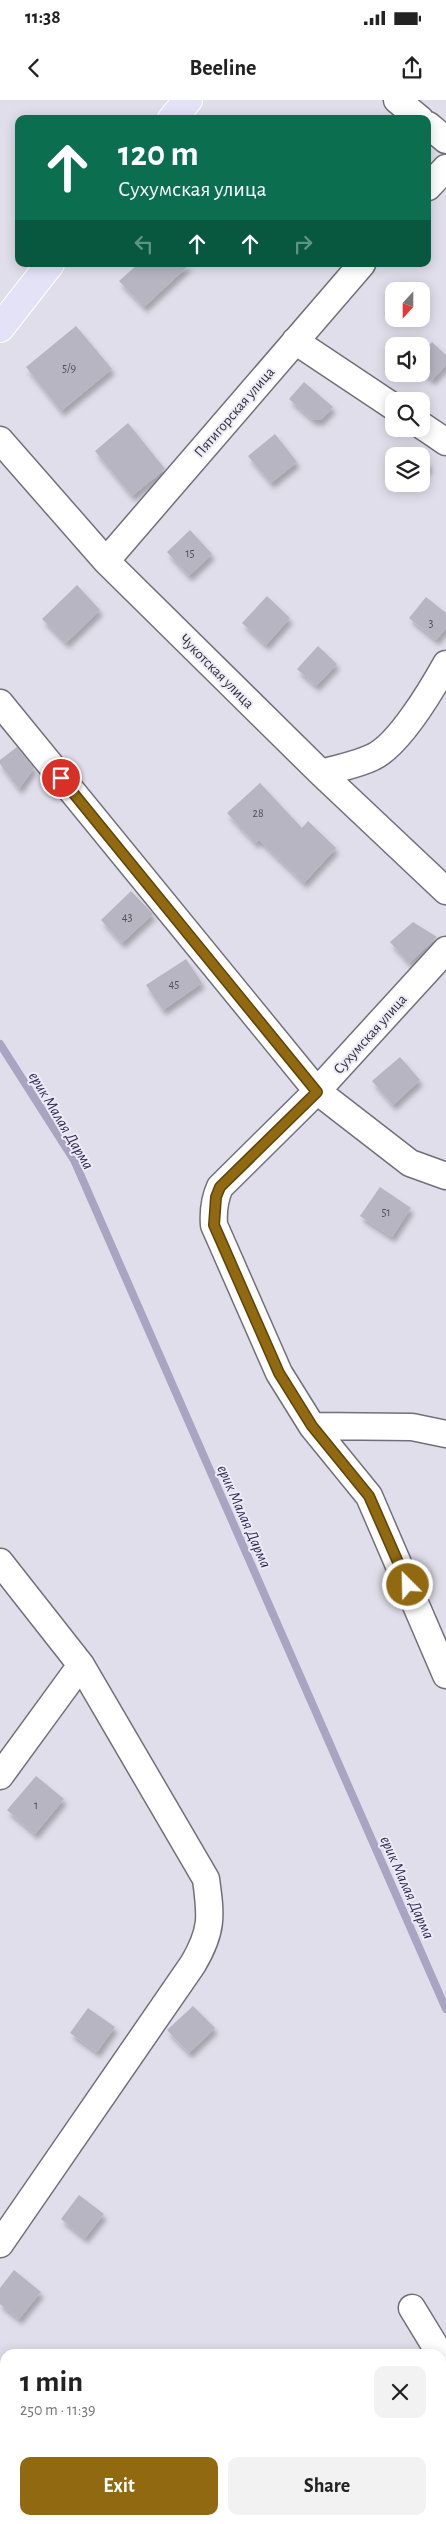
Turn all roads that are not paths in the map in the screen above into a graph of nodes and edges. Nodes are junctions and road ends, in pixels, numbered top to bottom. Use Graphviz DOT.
graph roads {
  1 [pos="188,100"];
  2 [pos="397,100"];
  3 [pos="175,115"];
  4 [pos="415,115"];
  5 [pos="431,128"];
  6 [pos="446,140"];
  7 [pos="446,168"];
  8 [pos="431,185"];
  9 [pos="48,267"];
  10 [pos="359,267"];
  11 [pos="0,328"];
  12 [pos="295,341"];
  13 [pos="385,401"];
  14 [pos="430,431"];
  15 [pos="0,440"];
  16 [pos="446,442"];
  17 [pos="106,561"];
  18 [pos="446,664"];
  19 [pos="0,703"];
  20 [pos="321,773"];
  21 [pos="446,891"];
  22 [pos="446,950"];
  23 [pos="317,1092"];
  24 [pos="446,1176"];
  25 [pos="312,1426"];
  26 [pos="446,1434"];
  27 [pos="0,1562"];
  28 [pos="81,1666"];
  29 [pos="446,1674"];
  30 [pos="0,1776"];
  31 [pos="0,2244"];
  32 [pos="412,2308"];
  33 [pos="436,2349"];
  1 -- 3 [label="main road"];
  2 -- 4 [label="street"];
  5 -- 6 [label="street"];
  7 -- 8 [label="street"];
  9 -- 11 [label="main road"];
  10 -- 12 [label="street, Пятигорская улица"];
  12 -- 13 [label="street"];
  12 -- 17 [label="street, Пятигорская улица"];
  14 -- 16 [label="street"];
  15 -- 17 [label="street, Чукотская улица"];
  17 -- 20 [label="street, Чукотская улица"];
  18 -- 20 [label="street"];
  19 -- 23 [label="street"];
  20 -- 21 [label="street, Чукотская улица"];
  22 -- 23 [label="street, Сухумская улица"];
  23 -- 24 [label="street"];
  23 -- 25 [label="street, Сухумская улица"];
  25 -- 26 [label="street"];
  25 -- 29 [label="street, Сухумская улица"];
  27 -- 28 [label="street"];
  28 -- 30 [label="street"];
  28 -- 31 [label="street"];
  32 -- 33 [label="street"];
}
